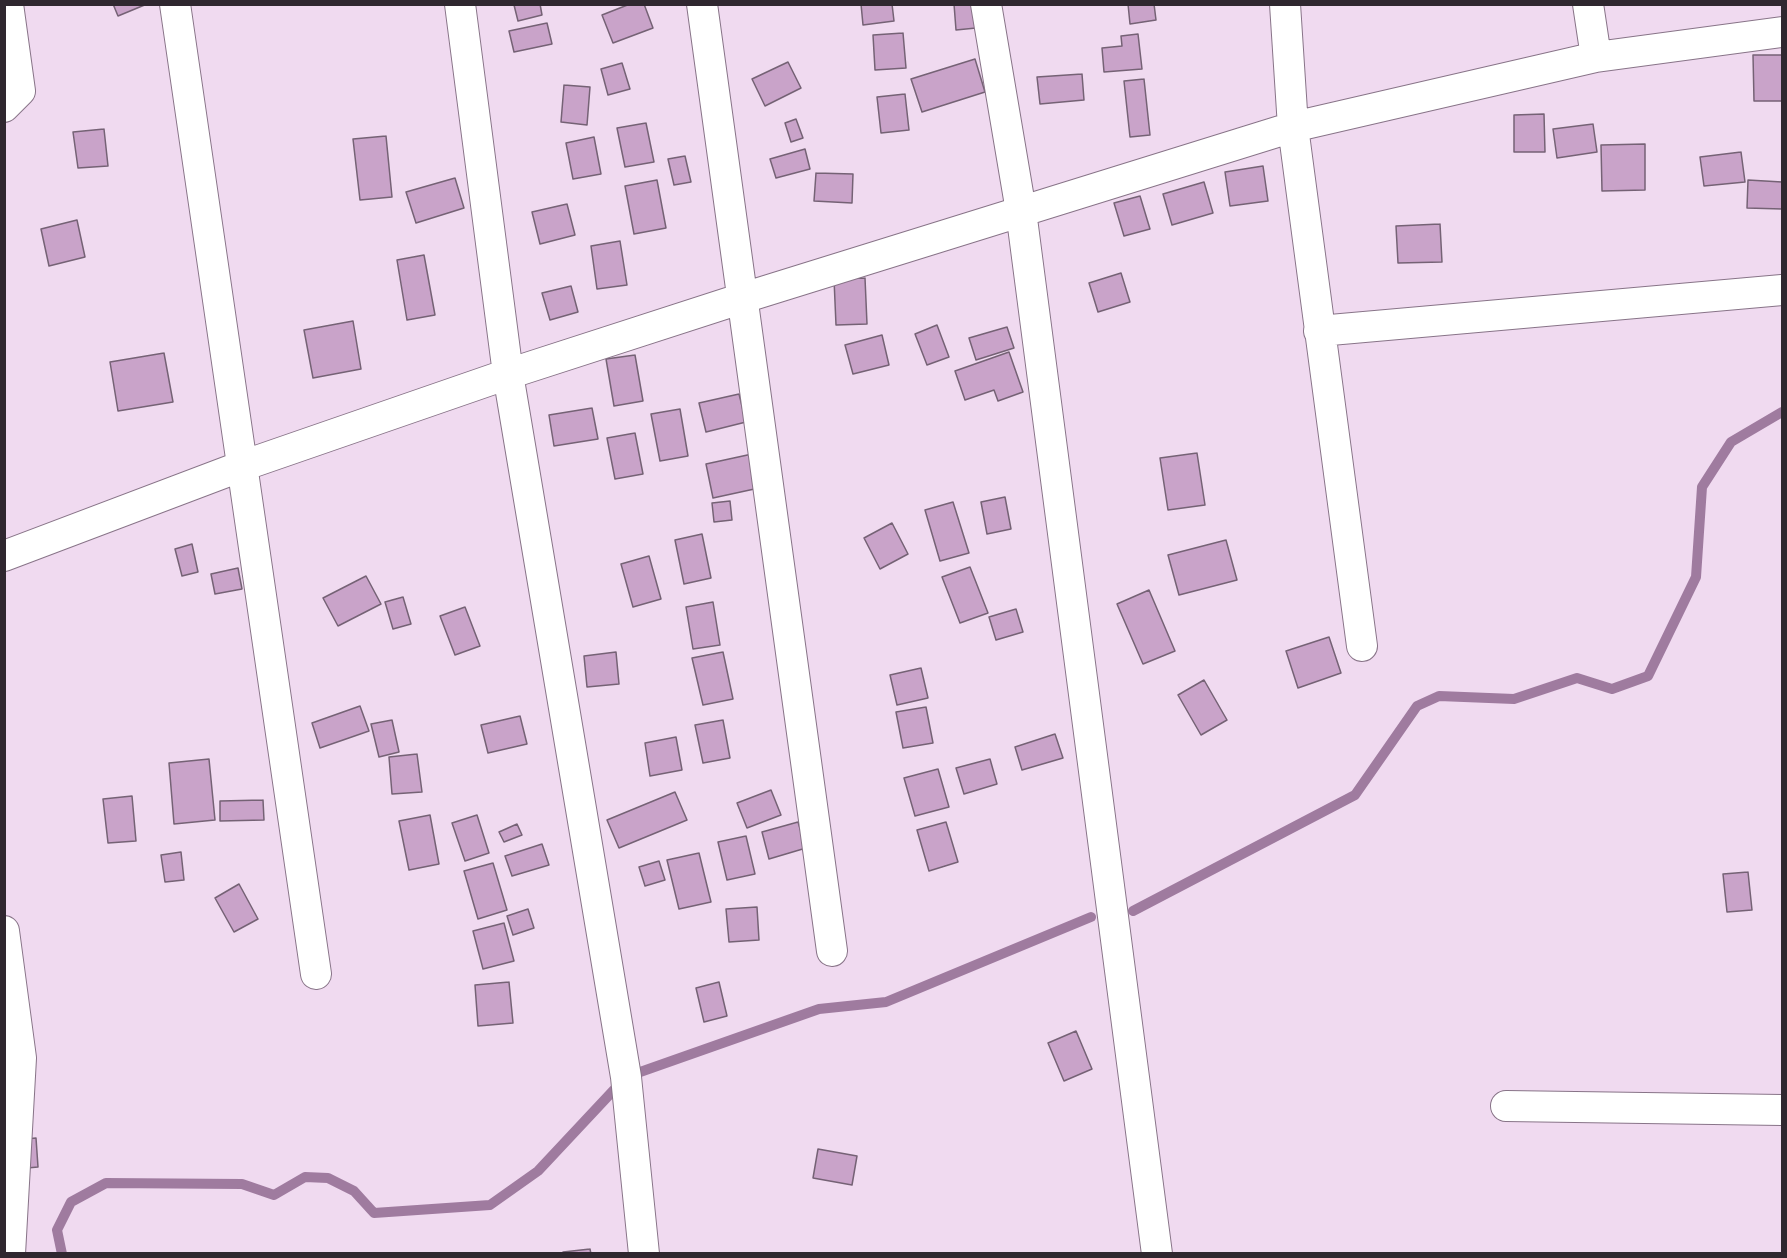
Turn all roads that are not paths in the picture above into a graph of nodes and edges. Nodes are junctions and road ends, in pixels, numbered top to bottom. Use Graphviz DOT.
graph roads {
  1 [pos="9,4"];
  2 [pos="175,4"];
  3 [pos="460,4"];
  4 [pos="702,4"];
  5 [pos="986,4"];
  6 [pos="1285,4"];
  7 [pos="1588,4"];
  8 [pos="1782,32"];
  9 [pos="1596,57"];
  10 [pos="4,107"];
  11 [pos="1293,127"];
  12 [pos="1022,211"];
  13 [pos="1782,290"];
  14 [pos="743,298"];
  15 [pos="1319,331"];
  16 [pos="508,374"];
  17 [pos="242,466"];
  18 [pos="4,556"];
  19 [pos="1362,646"];
  20 [pos="4,931"];
  21 [pos="832,951"];
  22 [pos="316,974"];
  23 [pos="7,976"];
  24 [pos="1506,1106"];
  25 [pos="1782,1110"];
  26 [pos="10,1254"];
  27 [pos="644,1254"];
  28 [pos="1157,1254"];
  1 -- 10 [label="street"];
  2 -- 17 [label="street"];
  3 -- 16 [label="street"];
  4 -- 14 [label="street"];
  5 -- 12 [label="street"];
  6 -- 11 [label="street"];
  7 -- 9 [label="street"];
  8 -- 9 [label="street"];
  9 -- 11 [label="street"];
  11 -- 12 [label="street"];
  11 -- 15 [label="street"];
  12 -- 14 [label="street"];
  12 -- 28 [label="street"];
  13 -- 15 [label="street"];
  14 -- 16 [label="street"];
  14 -- 21 [label="street"];
  15 -- 19 [label="street"];
  16 -- 17 [label="street"];
  16 -- 27 [label="street"];
  17 -- 18 [label="street"];
  17 -- 22 [label="street"];
  20 -- 23 [label="street"];
  23 -- 26 [label="street"];
  24 -- 25 [label="street"];
}
